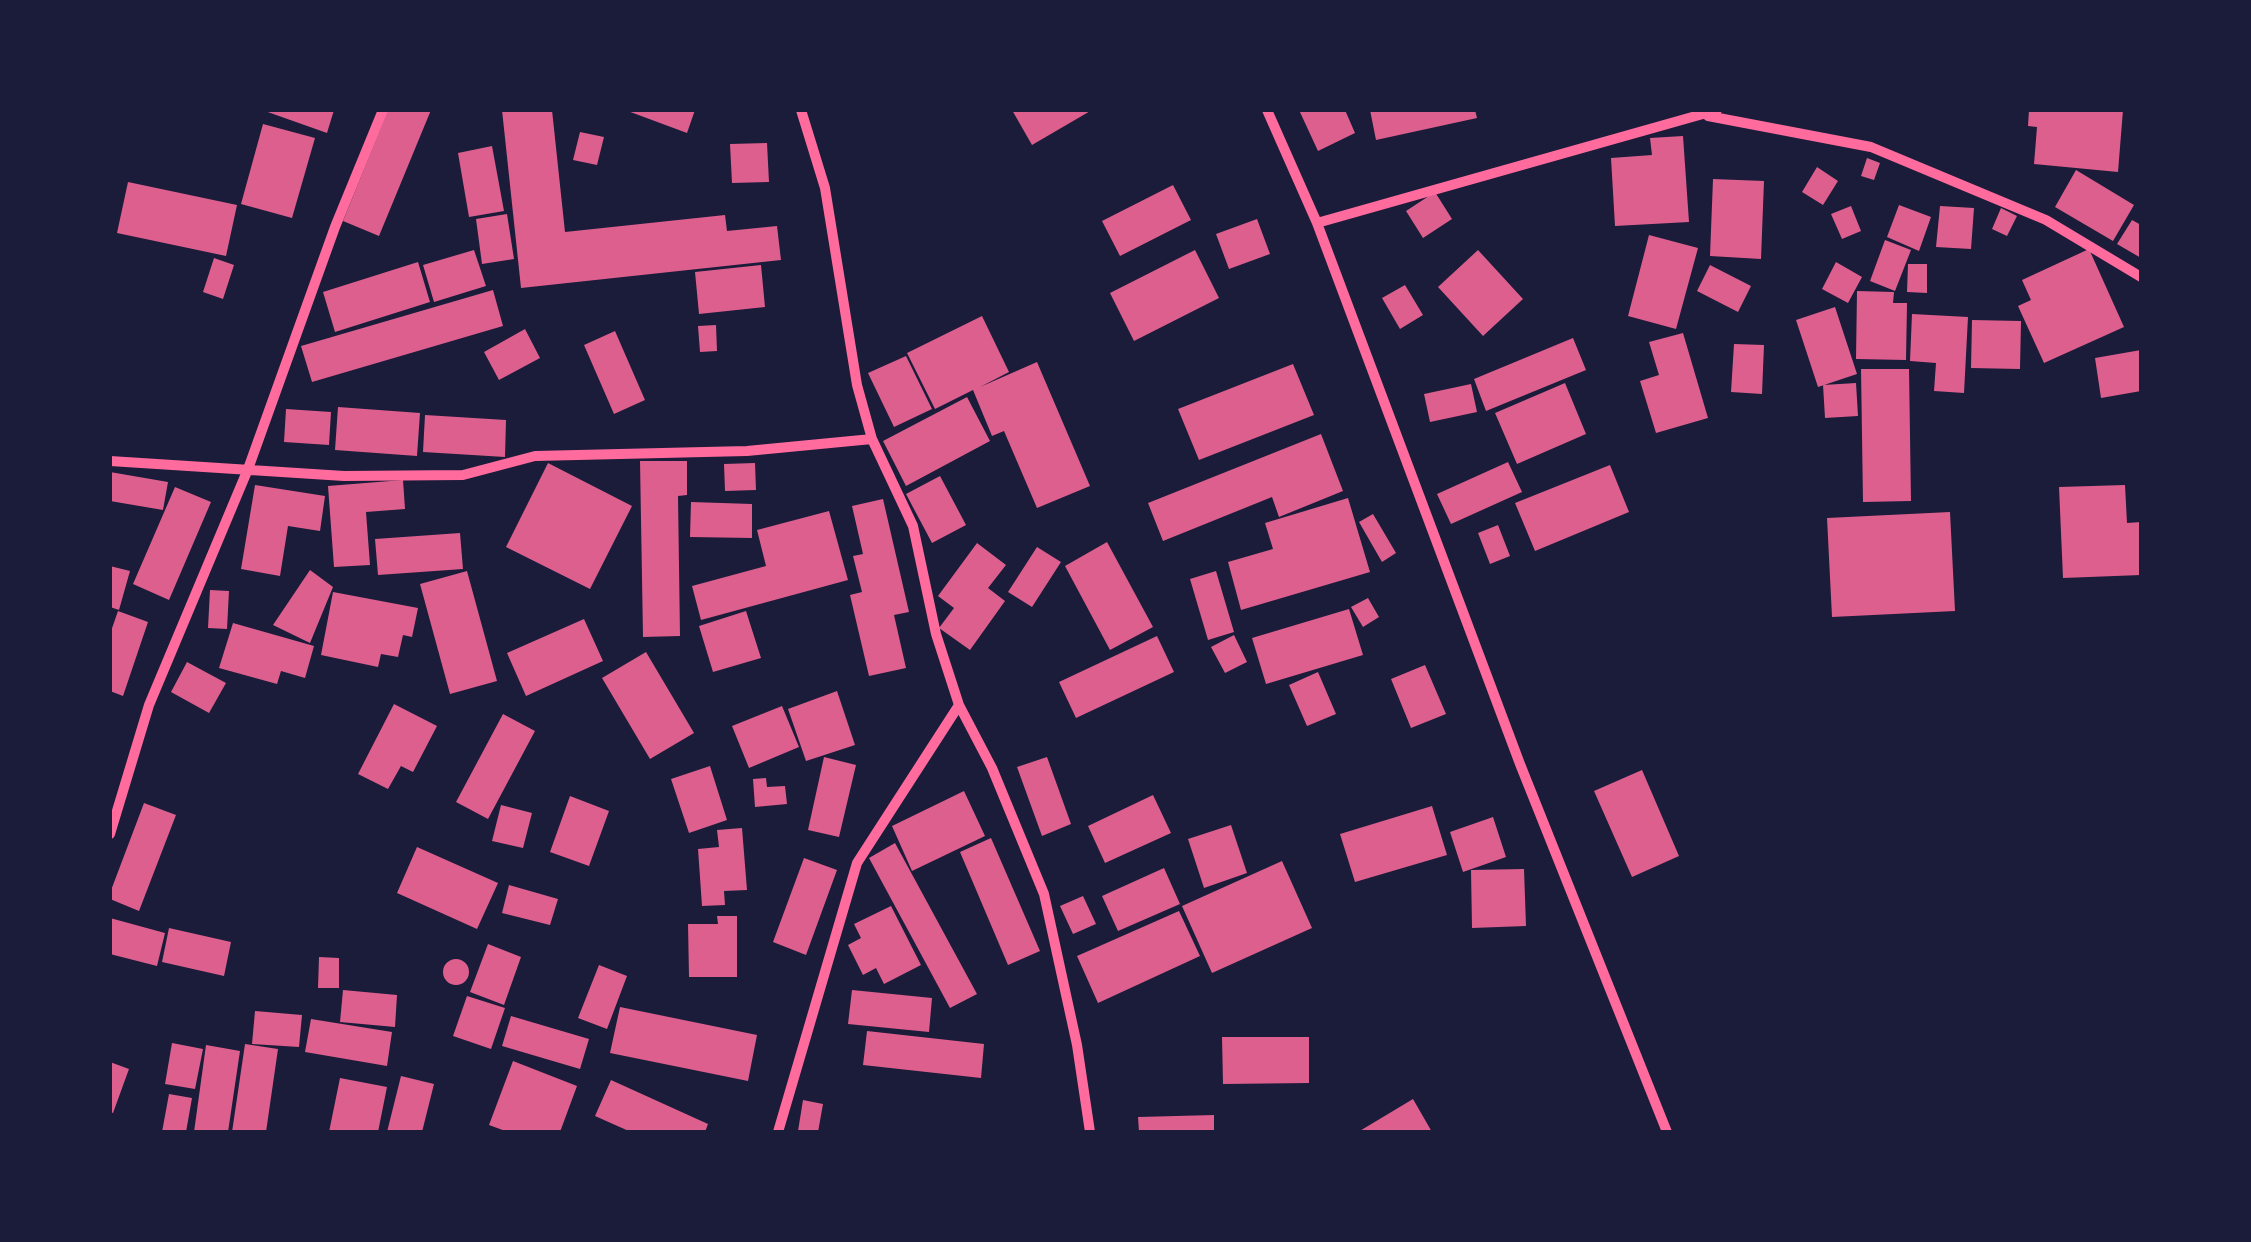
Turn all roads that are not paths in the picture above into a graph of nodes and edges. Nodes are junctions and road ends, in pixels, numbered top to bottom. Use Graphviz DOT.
graph roads {
  1 [pos="383,110"];
  2 [pos="801,110"];
  3 [pos="1267,110"];
  4 [pos="1712,113"];
  5 [pos="1316,223"];
  6 [pos="2141,277"];
  7 [pos="872,438"];
  8 [pos="110,461"];
  9 [pos="248,469"];
  10 [pos="959,705"];
  11 [pos="110,834"];
  12 [pos="778,1132"];
  13 [pos="1090,1132"];
  14 [pos="1667,1132"];
  1 -- 9 [label="street"];
  2 -- 7 [label="street"];
  3 -- 5 [label="street"];
  4 -- 5 [label="street"];
  4 -- 6 [label="street"];
  5 -- 14 [label="street"];
  7 -- 9 [label="street"];
  7 -- 10 [label="street"];
  8 -- 9 [label="street"];
  9 -- 11 [label="street"];
  10 -- 12 [label="street"];
  10 -- 13 [label="street"];
}
